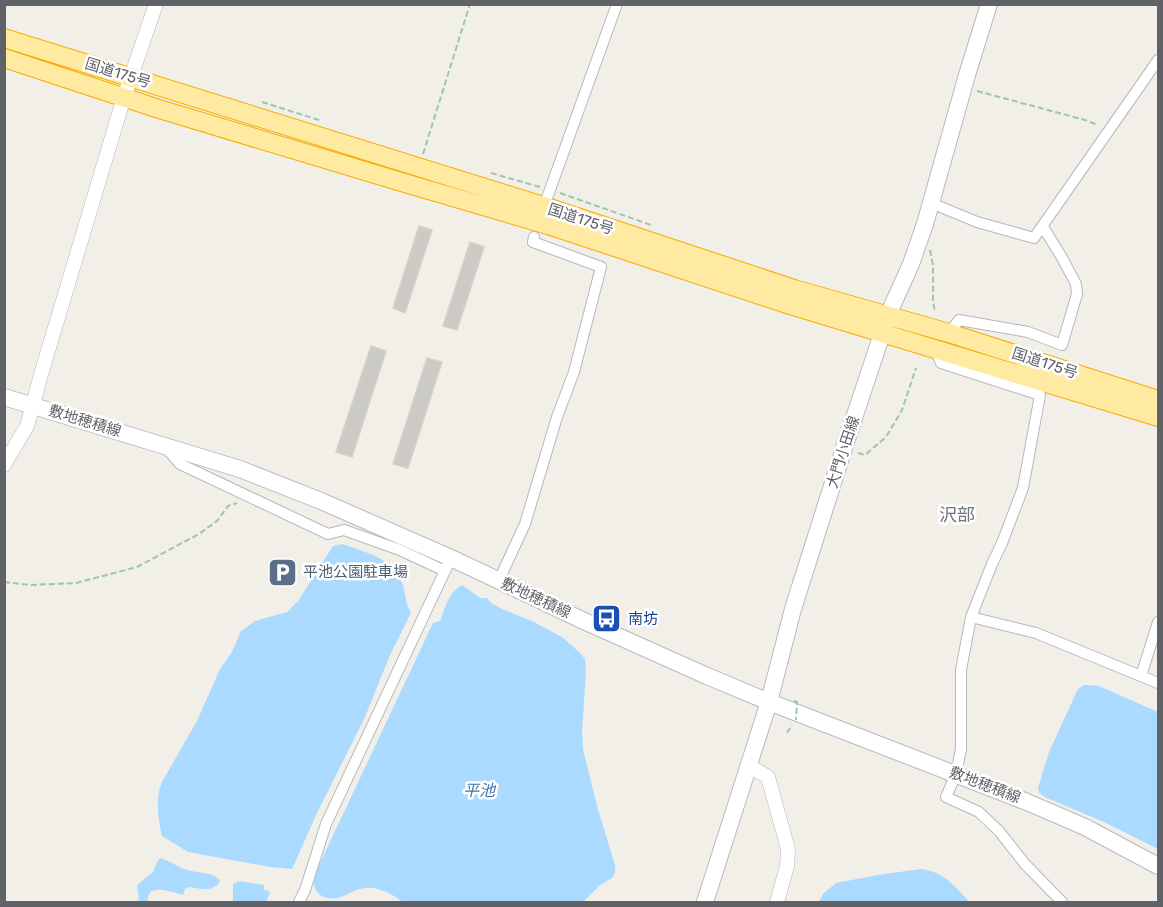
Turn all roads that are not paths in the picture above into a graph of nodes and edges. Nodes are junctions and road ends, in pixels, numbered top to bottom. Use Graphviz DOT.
graph roads {
  1 [pos="156,4"];
  2 [pos="616,4"];
  3 [pos="989,4"];
  4 [pos="4,38"];
  5 [pos="4,58"];
  6 [pos="1158,60"];
  7 [pos="131,77"];
  8 [pos="124,98"];
  9 [pos="547,198"];
  10 [pos="930,203"];
  11 [pos="1043,227"];
  12 [pos="534,237"];
  13 [pos="888,315"];
  14 [pos="949,333"];
  15 [pos="882,334"];
  16 [pos="935,348"];
  17 [pos="4,397"];
  18 [pos="1158,400"];
  19 [pos="33,405"];
  20 [pos="1158,417"];
  21 [pos="164,445"];
  22 [pos="4,465"];
  23 [pos="448,565"];
  24 [pos="499,580"];
  25 [pos="971,617"];
  26 [pos="1158,622"];
  27 [pos="1142,676"];
  28 [pos="1158,683"];
  29 [pos="769,702"];
  30 [pos="749,766"];
  31 [pos="956,774"];
  32 [pos="1158,866"];
  33 [pos="299,903"];
  34 [pos="705,903"];
  35 [pos="777,903"];
  36 [pos="1062,903"];
  1 -- 7 [label="street"];
  2 -- 9 [label="street"];
  3 -- 10 [label="main road, 大門小田線"];
  4 -- 7 [label="highway, 国道175号"];
  5 -- 8 [label="highway, 国道175号"];
  6 -- 11 [label="street"];
  7 -- 8 [label="street"];
  7 -- 13 [label="highway, 国道175号"];
  8 -- 15 [label="highway, 国道175号"];
  8 -- 19 [label="street"];
  10 -- 11 [label="street"];
  10 -- 13 [label="main road, 大門小田線"];
  11 -- 14 [label="street"];
  12 -- 24 [label="street"];
  13 -- 14 [label="highway, 国道175号"];
  13 -- 15 [label="main road, 大門小田線"];
  14 -- 18 [label="highway, 国道175号"];
  15 -- 16 [label="highway, 国道175号"];
  15 -- 29 [label="main road, 大門小田線"];
  16 -- 20 [label="highway, 国道175号"];
  16 -- 25 [label="street"];
  17 -- 19 [label="main road, 敷地穂積線"];
  19 -- 21 [label="main road, 敷地穂積線"];
  19 -- 22 [label="street"];
  21 -- 23 [label="main road, 敷地穂積線"];
  21 -- 23 [label="street"];
  23 -- 24 [label="main road, 敷地穂積線"];
  23 -- 33 [label="street"];
  24 -- 29 [label="main road, 敷地穂積線"];
  25 -- 27 [label="street"];
  25 -- 31 [label="street"];
  26 -- 27 [label="street"];
  27 -- 28 [label="street"];
  29 -- 30 [label="main road, 大門小田線"];
  29 -- 31 [label="main road, 敷地穂積線"];
  30 -- 34 [label="main road, 大門小田線"];
  30 -- 35 [label="street"];
  31 -- 32 [label="main road, 敷地穂積線"];
  31 -- 36 [label="street"];
}
